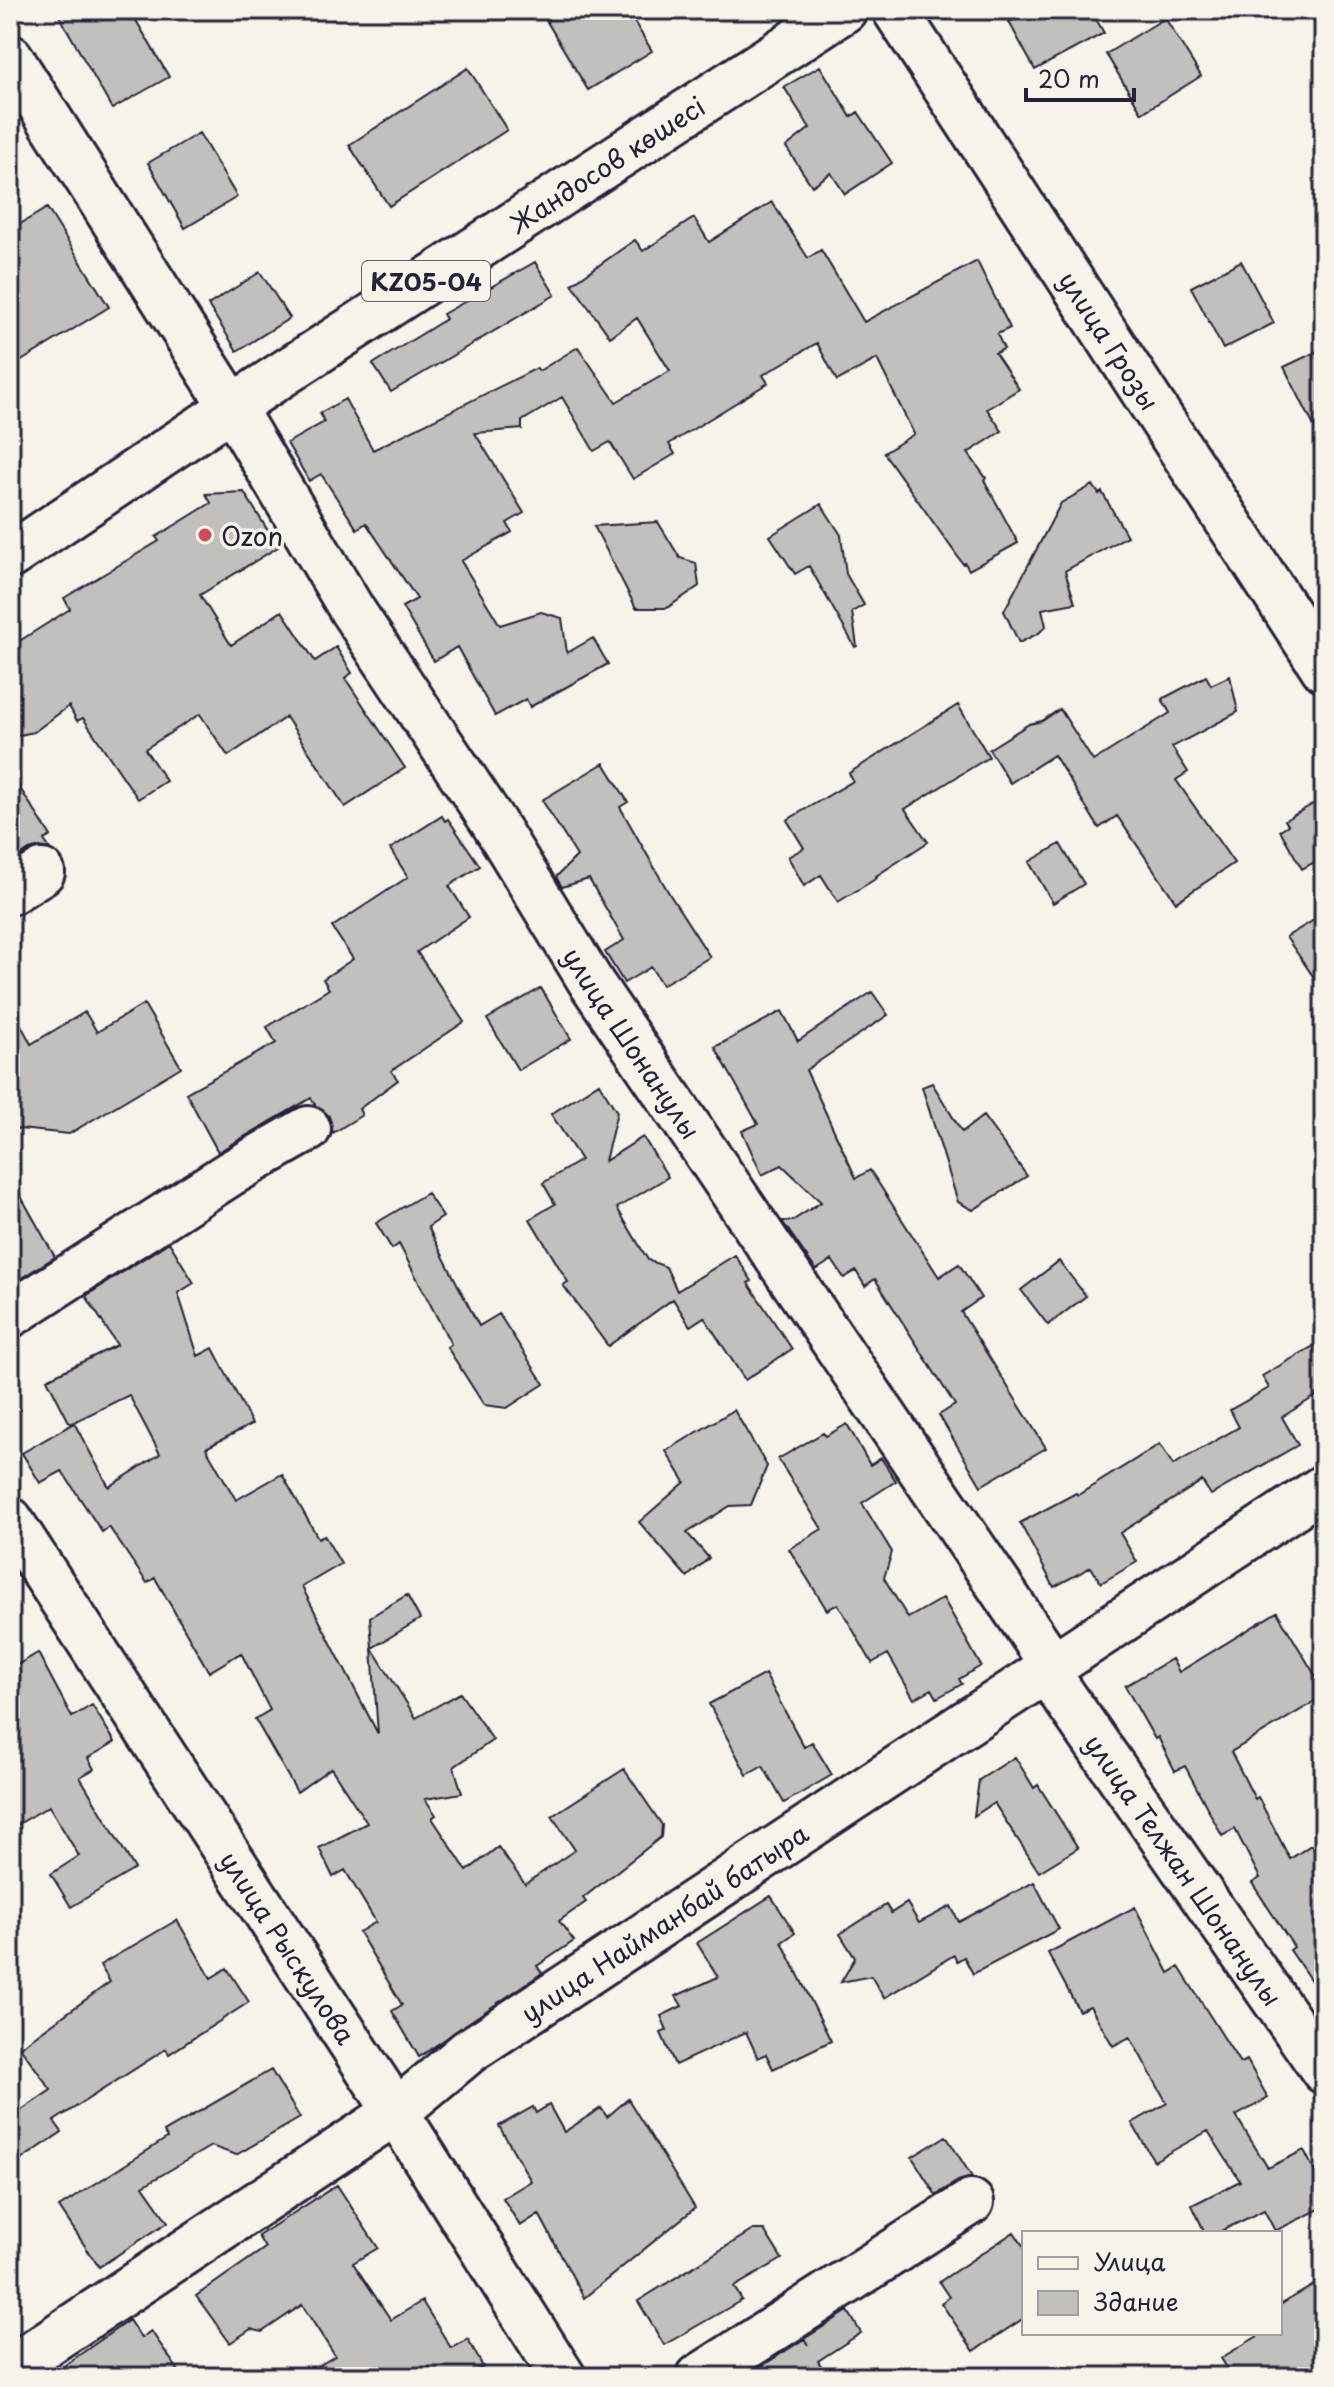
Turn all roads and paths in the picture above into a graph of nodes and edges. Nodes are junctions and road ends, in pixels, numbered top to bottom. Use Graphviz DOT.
graph roads {
  1 [pos="844,10"];
  2 [pos="895,10"];
  3 [pos="10,57"];
  4 [pos="232,407"];
  5 [pos="10,556"];
  6 [pos="1324,669"];
  7 [pos="308,1129"];
  8 [pos="10,1315"];
  9 [pos="1324,1487"];
  10 [pos="10,1520"];
  11 [pos="1049,1667"];
  12 [pos="1324,2071"];
  13 [pos="396,2112"];
  14 [pos="971,2202"];
  15 [pos="10,2368"];
  16 [pos="563,2377"];
  17 [pos="699,2377"];
  1 -- 4 [label="street, Жандосов көшесі / KZ05-04"];
  2 -- 6 [label="street, улица Грозы"];
  3 -- 4 [label="street"];
  4 -- 5 [label="street, Жандосов көшесі / KZ05-04"];
  4 -- 11 [label="street, улица Шонанулы"];
  7 -- 8 [label="street"];
  9 -- 11 [label="street, улица Найманбай батыра"];
  10 -- 13 [label="street, улица Рыскулова"];
  11 -- 12 [label="street, улица Телжан Шонанулы"];
  11 -- 13 [label="street, улица Найманбай батыра"];
  13 -- 15 [label="street, улица Найманбай батыра"];
  13 -- 16 [label="street, улица Рыскулова"];
  14 -- 17 [label="street"];
}
